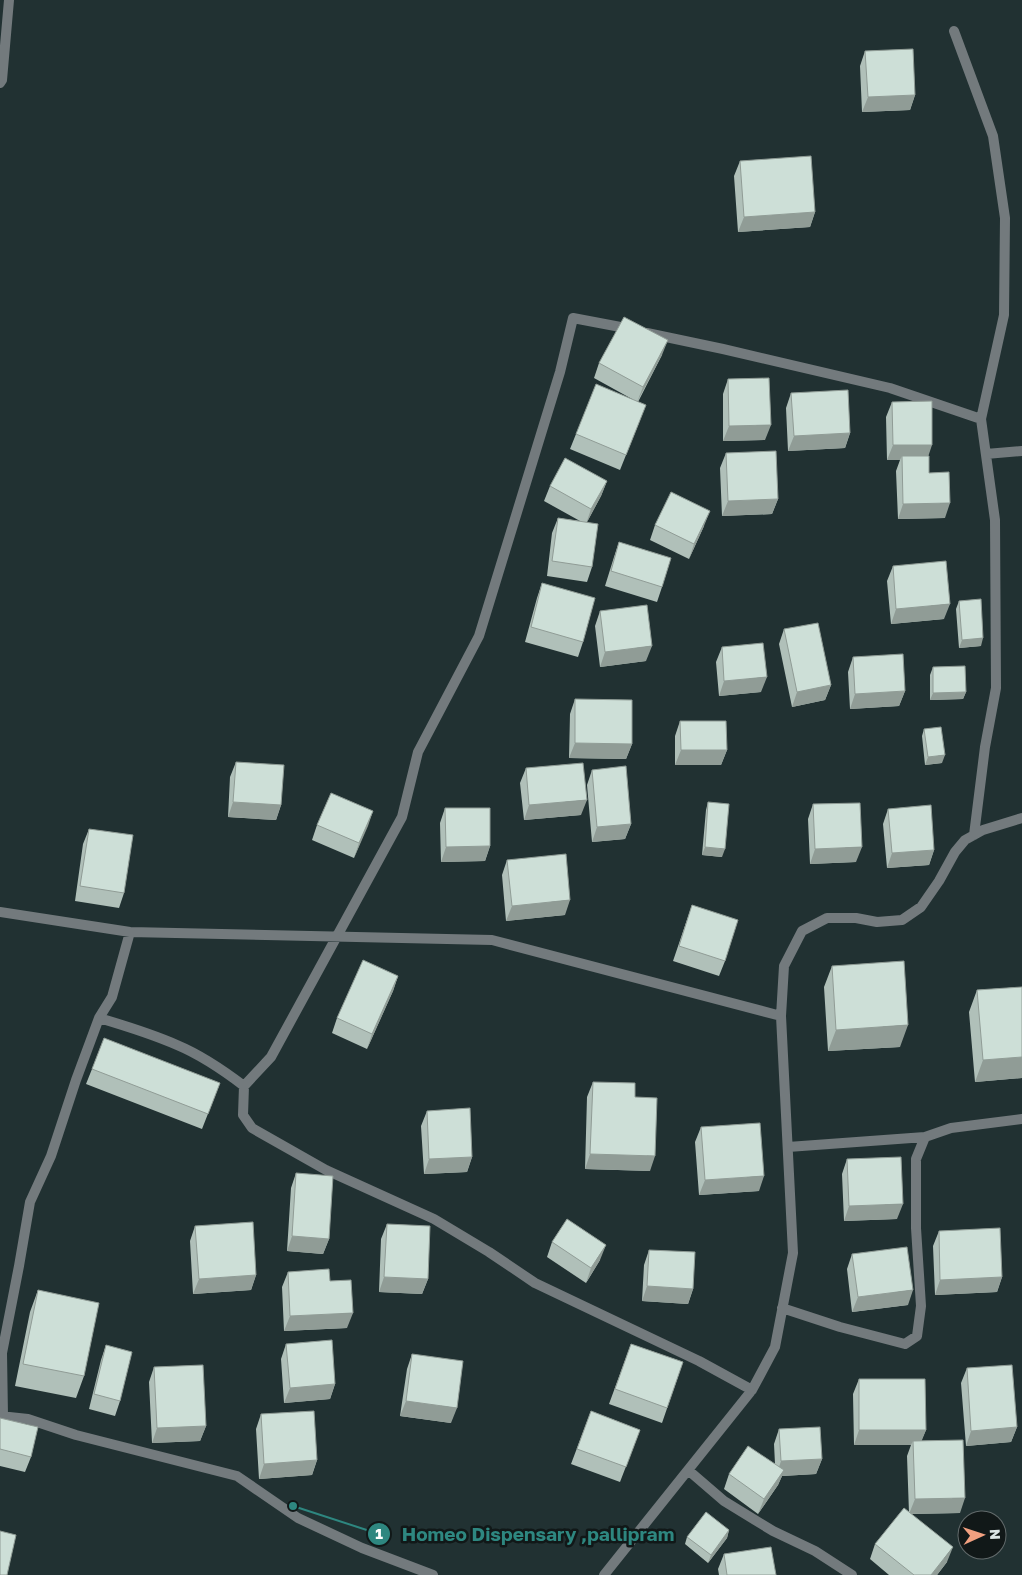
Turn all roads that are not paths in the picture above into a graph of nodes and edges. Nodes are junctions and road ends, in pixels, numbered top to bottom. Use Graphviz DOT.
graph roads {
  1 [pos="9,0"];
  2 [pos="954,31"];
  3 [pos="0,83"];
  4 [pos="981,419"];
  5 [pos="1022,451"];
  6 [pos="986,454"];
  7 [pos="1022,818"];
  8 [pos="974,835"];
  9 [pos="0,912"];
  10 [pos="130,932"];
  11 [pos="337,937"];
  12 [pos="781,1016"];
  13 [pos="99,1018"];
  14 [pos="244,1086"];
  15 [pos="1022,1119"];
  16 [pos="925,1137"];
  17 [pos="788,1146"];
  18 [pos="782,1308"];
  19 [pos="752,1390"];
  20 [pos="1,1416"];
  21 [pos="688,1470"];
  22 [pos="433,1575"];
  23 [pos="604,1575"];
  24 [pos="852,1575"];
  1 -- 3 [label="street"];
  2 -- 4 [label="street"];
  4 -- 6 [label="street"];
  4 -- 11 [label="street"];
  5 -- 6 [label="street"];
  6 -- 8 [label="street"];
  7 -- 8 [label="street"];
  8 -- 12 [label="street"];
  9 -- 10 [label="street"];
  10 -- 11 [label="street"];
  10 -- 13 [label="street"];
  11 -- 12 [label="street"];
  11 -- 14 [label="street"];
  12 -- 17 [label="street"];
  13 -- 14 [label="street"];
  13 -- 20 [label="street"];
  14 -- 19 [label="street"];
  15 -- 16 [label="street"];
  16 -- 17 [label="street"];
  16 -- 18 [label="street"];
  17 -- 18 [label="street"];
  18 -- 19 [label="street"];
  19 -- 21 [label="street"];
  20 -- 22 [label="street"];
  21 -- 23 [label="street"];
  21 -- 24 [label="street"];
}
